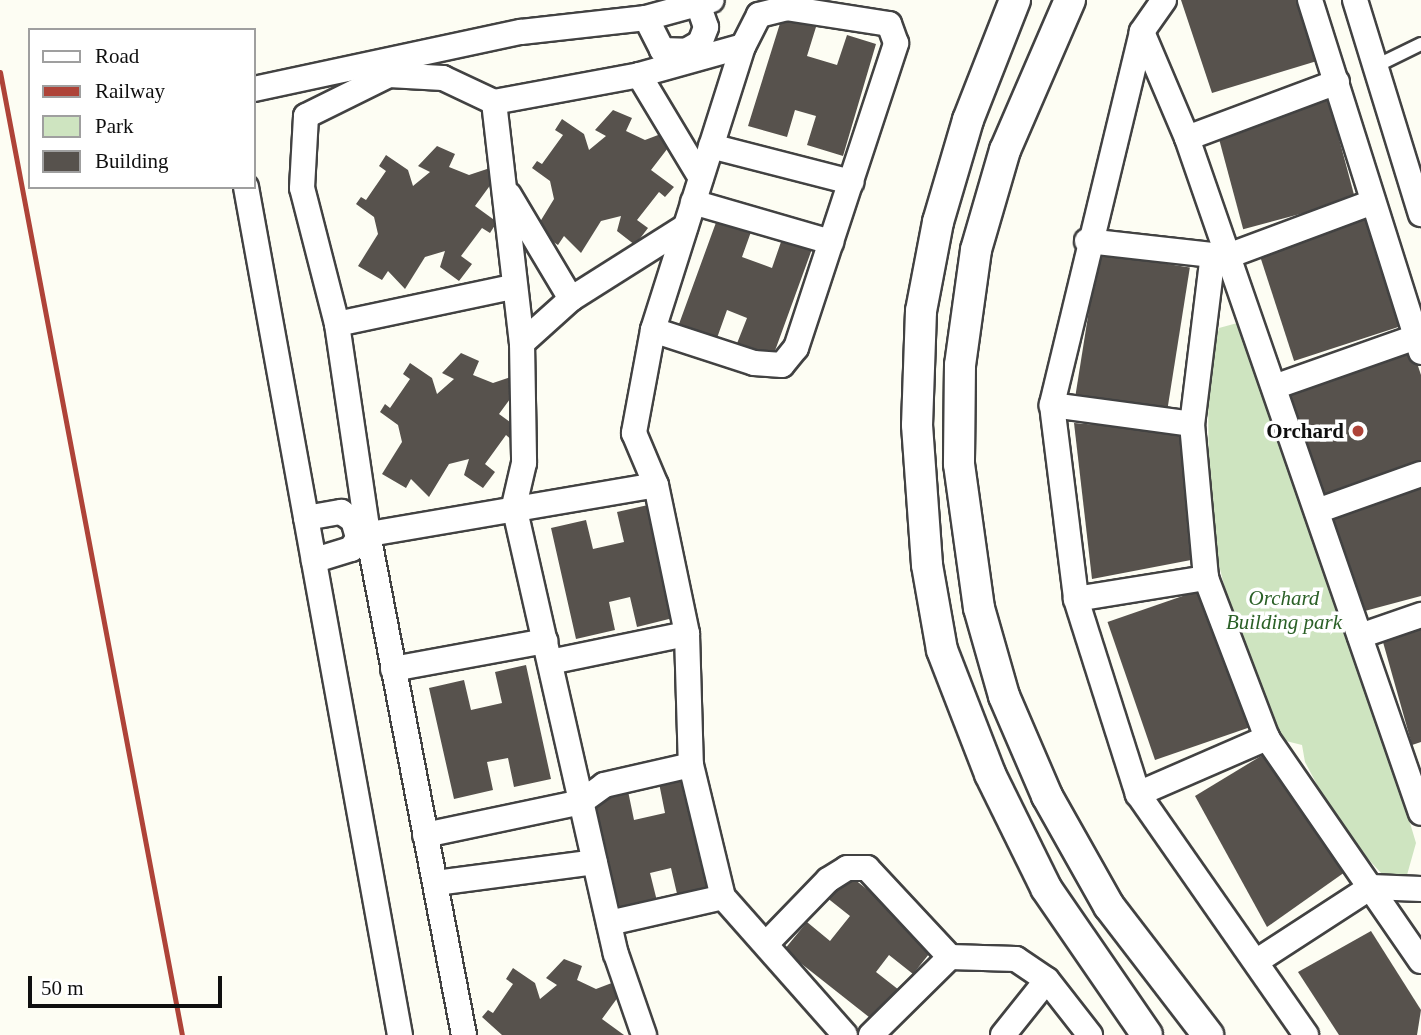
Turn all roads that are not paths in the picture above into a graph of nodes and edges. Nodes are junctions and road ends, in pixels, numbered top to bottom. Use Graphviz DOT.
graph roads {
  1 [pos="1015,0"];
  2 [pos="1070,0"];
  3 [pos="1164,0"];
  4 [pos="1310,0"];
  5 [pos="1354,0"];
  6 [pos="705,2"];
  7 [pos="646,18"];
  8 [pos="1142,32"];
  9 [pos="1421,44"];
  10 [pos="743,46"];
  11 [pos="686,56"];
  12 [pos="1374,69"];
  13 [pos="639,75"];
  14 [pos="1337,83"];
  15 [pos="256,89"];
  16 [pos="494,102"];
  17 [pos="1187,138"];
  18 [pos="711,146"];
  19 [pos="701,178"];
  20 [pos="850,182"];
  21 [pos="246,189"];
  22 [pos="507,192"];
  23 [pos="693,202"];
  24 [pos="1373,202"];
  25 [pos="1421,214"];
  26 [pos="685,227"];
  27 [pos="1087,241"];
  28 [pos="831,242"];
  29 [pos="1224,255"];
  30 [pos="512,287"];
  31 [pos="571,299"];
  32 [pos="337,324"];
  33 [pos="653,330"];
  34 [pos="522,343"];
  35 [pos="1419,344"];
  36 [pos="1274,387"];
  37 [pos="1052,405"];
  38 [pos="1192,424"];
  39 [pos="1421,474"];
  40 [pos="656,485"];
  41 [pos="514,506"];
  42 [pos="1317,511"];
  43 [pos="306,518"];
  44 [pos="363,535"];
  45 [pos="314,559"];
  46 [pos="1206,578"];
  47 [pos="1076,599"];
  48 [pos="1421,615"];
  49 [pos="687,634"];
  50 [pos="1360,636"];
  51 [pos="547,652"];
  52 [pos="393,669"];
  53 [pos="1267,738"];
  54 [pos="1413,762"];
  55 [pos="691,765"];
  56 [pos="1138,794"];
  57 [pos="581,802"];
  58 [pos="1421,813"];
  59 [pos="425,835"];
  60 [pos="595,862"];
  61 [pos="436,883"];
  62 [pos="1371,887"];
  63 [pos="1421,889"];
  64 [pos="723,898"];
  65 [pos="609,923"];
  66 [pos="766,944"];
  67 [pos="950,957"];
  68 [pos="1257,961"];
  69 [pos="1421,961"];
  70 [pos="1047,980"];
  71 [pos="400,1035"];
  72 [pos="464,1035"];
  73 [pos="644,1035"];
  74 [pos="845,1035"];
  75 [pos="871,1035"];
  76 [pos="1003,1035"];
  77 [pos="1090,1035"];
  78 [pos="1147,1035"];
  79 [pos="1208,1035"];
  80 [pos="1306,1035"];
  1 -- 78 [label="street"];
  2 -- 79 [label="street"];
  3 -- 8 [label="street"];
  4 -- 14 [label="street"];
  5 -- 12 [label="street"];
  6 -- 7 [label="street"];
  6 -- 11 [label="street"];
  7 -- 11 [label="street"];
  7 -- 15 [label="street"];
  8 -- 17 [label="street"];
  8 -- 27 [label="street"];
  9 -- 12 [label="lane"];
  10 -- 11 [label="street"];
  10 -- 18 [label="street"];
  10 -- 20 [label="street"];
  11 -- 13 [label="street"];
  12 -- 14 [label="street"];
  12 -- 14 [label="street"];
  12 -- 25 [label="street"];
  13 -- 16 [label="street"];
  13 -- 19 [label="street"];
  14 -- 17 [label="street"];
  14 -- 24 [label="street"];
  16 -- 22 [label="street"];
  16 -- 32 [label="street"];
  17 -- 29 [label="street"];
  18 -- 19 [label="street"];
  18 -- 20 [label="street"];
  19 -- 23 [label="street"];
  20 -- 28 [label="street"];
  21 -- 43 [label="street"];
  22 -- 30 [label="street"];
  22 -- 31 [label="street"];
  23 -- 26 [label="street"];
  23 -- 28 [label="street"];
  24 -- 29 [label="street"];
  24 -- 35 [label="street"];
  26 -- 31 [label="street"];
  26 -- 33 [label="street"];
  27 -- 29 [label="street"];
  27 -- 37 [label="street"];
  28 -- 33 [label="street"];
  29 -- 36 [label="street"];
  29 -- 38 [label="street"];
  30 -- 32 [label="street"];
  30 -- 34 [label="street"];
  31 -- 34 [label="street"];
  32 -- 44 [label="street"];
  33 -- 40 [label="street"];
  34 -- 41 [label="street"];
  35 -- 36 [label="street"];
  36 -- 42 [label="street"];
  37 -- 38 [label="street"];
  37 -- 47 [label="street"];
  38 -- 46 [label="street"];
  39 -- 42 [label="street"];
  40 -- 41 [label="street"];
  40 -- 49 [label="street"];
  41 -- 44 [label="street"];
  41 -- 51 [label="street"];
  42 -- 50 [label="street"];
  43 -- 44 [label="street"];
  43 -- 45 [label="street"];
  44 -- 45 [label="street"];
  44 -- 52 [label="street"];
  45 -- 71 [label="street"];
  46 -- 47 [label="street"];
  46 -- 53 [label="street"];
  47 -- 56 [label="street"];
  48 -- 50 [label="street"];
  49 -- 51 [label="street"];
  49 -- 55 [label="street"];
  50 -- 54 [label="street"];
  51 -- 52 [label="street"];
  51 -- 57 [label="street"];
  52 -- 59 [label="street"];
  53 -- 56 [label="street"];
  53 -- 62 [label="street"];
  54 -- 58 [label="street"];
  55 -- 57 [label="street"];
  55 -- 64 [label="street"];
  56 -- 68 [label="street"];
  57 -- 59 [label="street"];
  57 -- 60 [label="street"];
  59 -- 61 [label="street"];
  60 -- 61 [label="street"];
  60 -- 65 [label="street"];
  61 -- 72 [label="street"];
  62 -- 63 [label="street"];
  62 -- 68 [label="street"];
  62 -- 69 [label="street"];
  64 -- 65 [label="street"];
  64 -- 66 [label="street"];
  65 -- 73 [label="street"];
  66 -- 67 [label="street"];
  66 -- 74 [label="street"];
  67 -- 70 [label="street"];
  67 -- 75 [label="street"];
  68 -- 80 [label="street"];
  70 -- 76 [label="street"];
  70 -- 77 [label="street"];
}
